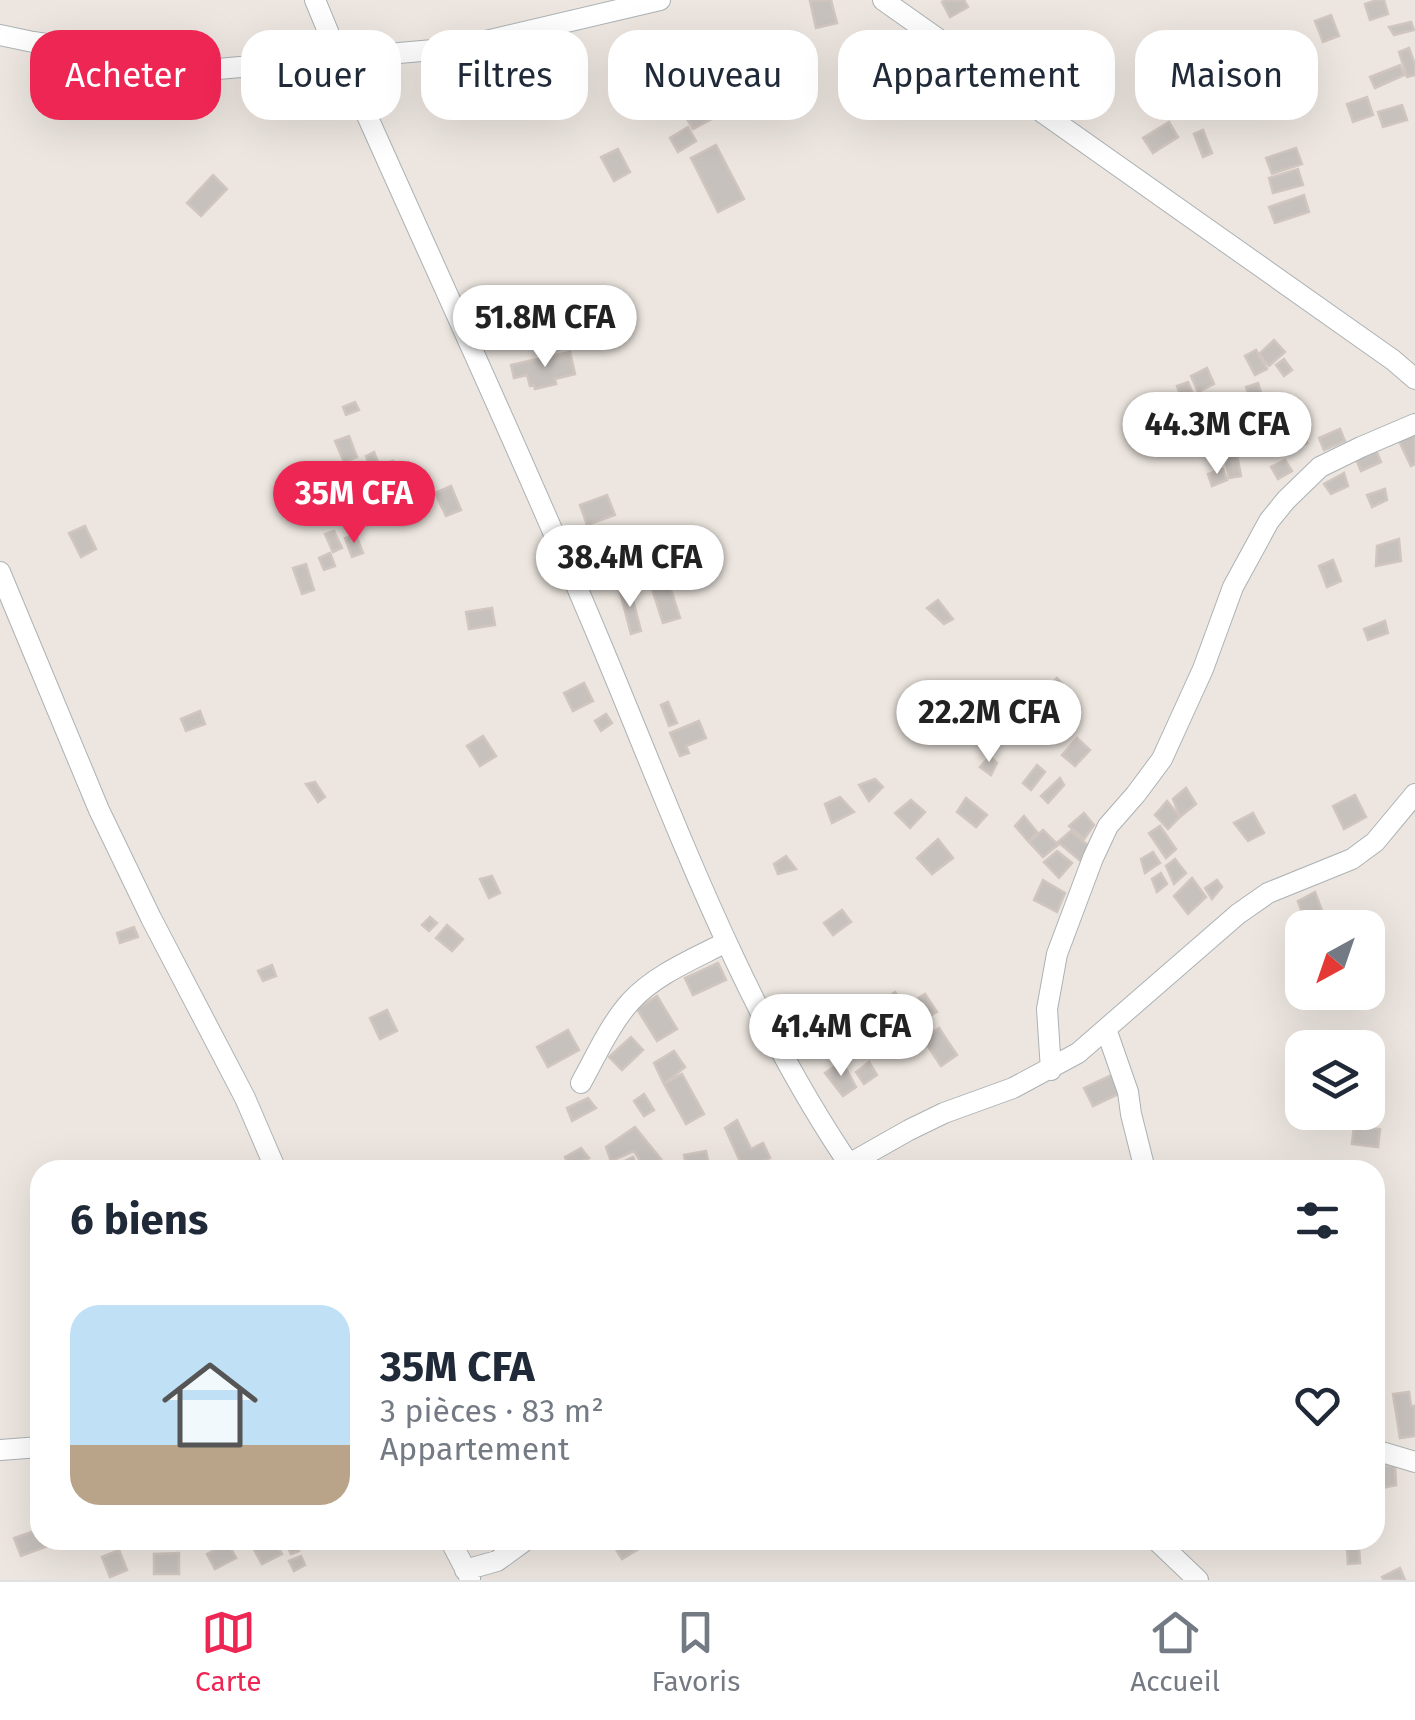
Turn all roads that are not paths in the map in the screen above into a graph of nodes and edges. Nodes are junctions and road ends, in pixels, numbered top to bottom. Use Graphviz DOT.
graph roads {
  1 [pos="315,0"];
  2 [pos="660,0"];
  3 [pos="884,0"];
  4 [pos="327,30"];
  5 [pos="0,34"];
  6 [pos="401,53"];
  7 [pos="241,67"];
  8 [pos="369,120"];
  9 [pos="1415,378"];
  10 [pos="1415,424"];
  11 [pos="0,572"];
  12 [pos="1415,794"];
  13 [pos="726,942"];
  14 [pos="1106,1029"];
  15 [pos="1051,1070"];
  16 [pos="581,1083"];
  17 [pos="272,1160"];
  18 [pos="847,1160"];
  19 [pos="862,1160"];
  20 [pos="1142,1160"];
  21 [pos="30,1448"];
  22 [pos="0,1450"];
  23 [pos="1385,1453"];
  24 [pos="1415,1462"];
  25 [pos="455,1550"];
  26 [pos="513,1550"];
  27 [pos="1166,1550"];
  28 [pos="468,1575"];
  29 [pos="1198,1580"];
  1 -- 4 [label="street"];
  2 -- 6 [label="street"];
  3 -- 9 [label="street"];
  5 -- 7 [label="street"];
  8 -- 13 [label="street"];
  10 -- 15 [label="street"];
  11 -- 17 [label="street"];
  12 -- 14 [label="street"];
  13 -- 16 [label="street"];
  13 -- 18 [label="street"];
  14 -- 15 [label="street"];
  14 -- 20 [label="street"];
  15 -- 19 [label="street"];
  21 -- 22 [label="street"];
  23 -- 24 [label="street"];
  25 -- 28 [label="street"];
  26 -- 28 [label="street"];
  27 -- 29 [label="street"];
}
